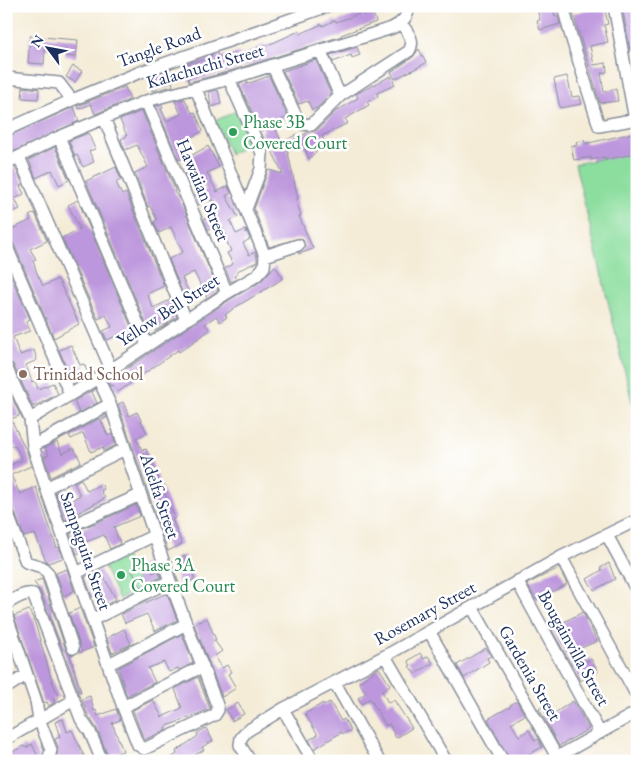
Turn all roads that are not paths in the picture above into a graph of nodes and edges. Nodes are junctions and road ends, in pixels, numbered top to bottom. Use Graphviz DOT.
graph roads {
  1 [pos="328,6"];
  2 [pos="409,6"];
  3 [pos="563,6"];
  4 [pos="614,6"];
  5 [pos="401,23"];
  6 [pos="320,50"];
  7 [pos="272,65"];
  8 [pos="6,78"];
  9 [pos="229,79"];
  10 [pos="196,89"];
  11 [pos="340,96"];
  12 [pos="72,100"];
  13 [pos="146,101"];
  14 [pos="104,118"];
  15 [pos="636,119"];
  16 [pos="6,130"];
  17 [pos="59,137"];
  18 [pos="19,157"];
  19 [pos="6,163"];
  20 [pos="246,209"];
  21 [pos="6,245"];
  22 [pos="298,245"];
  23 [pos="265,256"];
  24 [pos="226,293"];
  25 [pos="186,320"];
  26 [pos="147,344"];
  27 [pos="6,367"];
  28 [pos="111,369"];
  29 [pos="98,378"];
  30 [pos="70,394"];
  31 [pos="110,404"];
  32 [pos="30,419"];
  33 [pos="33,446"];
  34 [pos="125,449"];
  35 [pos="46,488"];
  36 [pos="140,495"];
  37 [pos="6,510"];
  38 [pos="637,520"];
  39 [pos="61,530"];
  40 [pos="155,535"];
  41 [pos="607,535"];
  42 [pos="561,557"];
  43 [pos="76,573"];
  44 [pos="170,581"];
  45 [pos="517,581"];
  46 [pos="637,591"];
  47 [pos="6,604"];
  48 [pos="472,606"];
  49 [pos="6,614"];
  50 [pos="92,620"];
  51 [pos="186,624"];
  52 [pos="429,631"];
  53 [pos="11,646"];
  54 [pos="73,648"];
  55 [pos="385,656"];
  56 [pos="109,664"];
  57 [pos="203,666"];
  58 [pos="26,676"];
  59 [pos="335,683"];
  60 [pos="6,688"];
  61 [pos="637,696"];
  62 [pos="74,700"];
  63 [pos="123,707"];
  64 [pos="283,709"];
  65 [pos="637,712"];
  66 [pos="39,719"];
  67 [pos="600,733"];
  68 [pos="6,739"];
  69 [pos="138,745"];
  70 [pos="554,759"];
  71 [pos="48,761"];
  72 [pos="102,761"];
  73 [pos="250,761"];
  74 [pos="313,761"];
  75 [pos="379,761"];
  76 [pos="446,761"];
  77 [pos="503,761"];
  1 -- 12 [label="street, Tangle Road"];
  2 -- 5 [label="street"];
  3 -- 15 [label="street"];
  4 -- 15 [label="street"];
  5 -- 6 [label="street, Kalachuchi Street"];
  5 -- 11 [label="street"];
  6 -- 7 [label="street, Kalachuchi Street"];
  6 -- 11 [label="street"];
  7 -- 9 [label="street, Kalachuchi Street"];
  7 -- 11 [label="street"];
  8 -- 12 [label="street"];
  9 -- 10 [label="street, Kalachuchi Street"];
  9 -- 20 [label="street"];
  10 -- 13 [label="street, Kalachuchi Street"];
  10 -- 20 [label="street"];
  12 -- 16 [label="street, Tangle Road"];
  13 -- 14 [label="street, Kalachuchi Street"];
  13 -- 24 [label="street, Hawaiian Street"];
  14 -- 17 [label="street, Kalachuchi Street"];
  14 -- 25 [label="street"];
  17 -- 18 [label="street, Kalachuchi Street"];
  17 -- 26 [label="street"];
  18 -- 19 [label="street, Kalachuchi Street"];
  18 -- 28 [label="street"];
  20 -- 23 [label="street"];
  21 -- 30 [label="street"];
  22 -- 23 [label="street"];
  23 -- 24 [label="street, Yellow Bell Street"];
  24 -- 25 [label="street, Yellow Bell Street"];
  25 -- 26 [label="street, Yellow Bell Street"];
  26 -- 28 [label="street, Yellow Bell Street"];
  27 -- 32 [label="street, Sampaguita Street"];
  28 -- 29 [label="street, Yellow Bell Street"];
  29 -- 30 [label="street, Yellow Bell Street"];
  29 -- 31 [label="street, Adelfa Street"];
  30 -- 32 [label="street, Yellow Bell Street"];
  31 -- 33 [label="street"];
  31 -- 34 [label="street, Adelfa Street"];
  32 -- 33 [label="street, Sampaguita Street"];
  33 -- 35 [label="street, Sampaguita Street"];
  34 -- 35 [label="street"];
  34 -- 36 [label="street, Adelfa Street"];
  35 -- 39 [label="street, Sampaguita Street"];
  36 -- 39 [label="street"];
  36 -- 40 [label="street, Adelfa Street"];
  37 -- 54 [label="street"];
  38 -- 41 [label="street, Rosemary Street"];
  39 -- 43 [label="street, Sampaguita Street"];
  40 -- 43 [label="street"];
  40 -- 44 [label="street, Adelfa Street"];
  41 -- 42 [label="street, Rosemary Street"];
  41 -- 46 [label="street"];
  42 -- 45 [label="street, Rosemary Street"];
  42 -- 61 [label="street"];
  43 -- 50 [label="street, Sampaguita Street"];
  44 -- 50 [label="street"];
  44 -- 51 [label="street, Adelfa Street"];
  45 -- 48 [label="street, Rosemary Street"];
  45 -- 67 [label="street, Bougainvilla Street"];
  47 -- 62 [label="street"];
  48 -- 52 [label="street, Rosemary Street"];
  48 -- 70 [label="street, Gardenia Street"];
  49 -- 53 [label="street"];
  50 -- 56 [label="street, Sampaguita Street"];
  51 -- 56 [label="street"];
  51 -- 57 [label="street, Adelfa Street"];
  52 -- 55 [label="street, Rosemary Street"];
  52 -- 77 [label="street"];
  53 -- 58 [label="street"];
  55 -- 59 [label="street, Rosemary Street"];
  55 -- 76 [label="street"];
  56 -- 63 [label="street, Sampaguita Street"];
  57 -- 63 [label="street"];
  57 -- 69 [label="street, Adelfa Street"];
  58 -- 60 [label="street"];
  58 -- 66 [label="street"];
  59 -- 64 [label="street, Rosemary Street"];
  59 -- 75 [label="street"];
  62 -- 66 [label="street"];
  62 -- 72 [label="street"];
  63 -- 69 [label="street, Sampaguita Street"];
  64 -- 73 [label="street, Rosemary Street"];
  64 -- 74 [label="street"];
  65 -- 67 [label="street"];
  66 -- 68 [label="street"];
  66 -- 71 [label="street"];
  67 -- 70 [label="street"];
}
